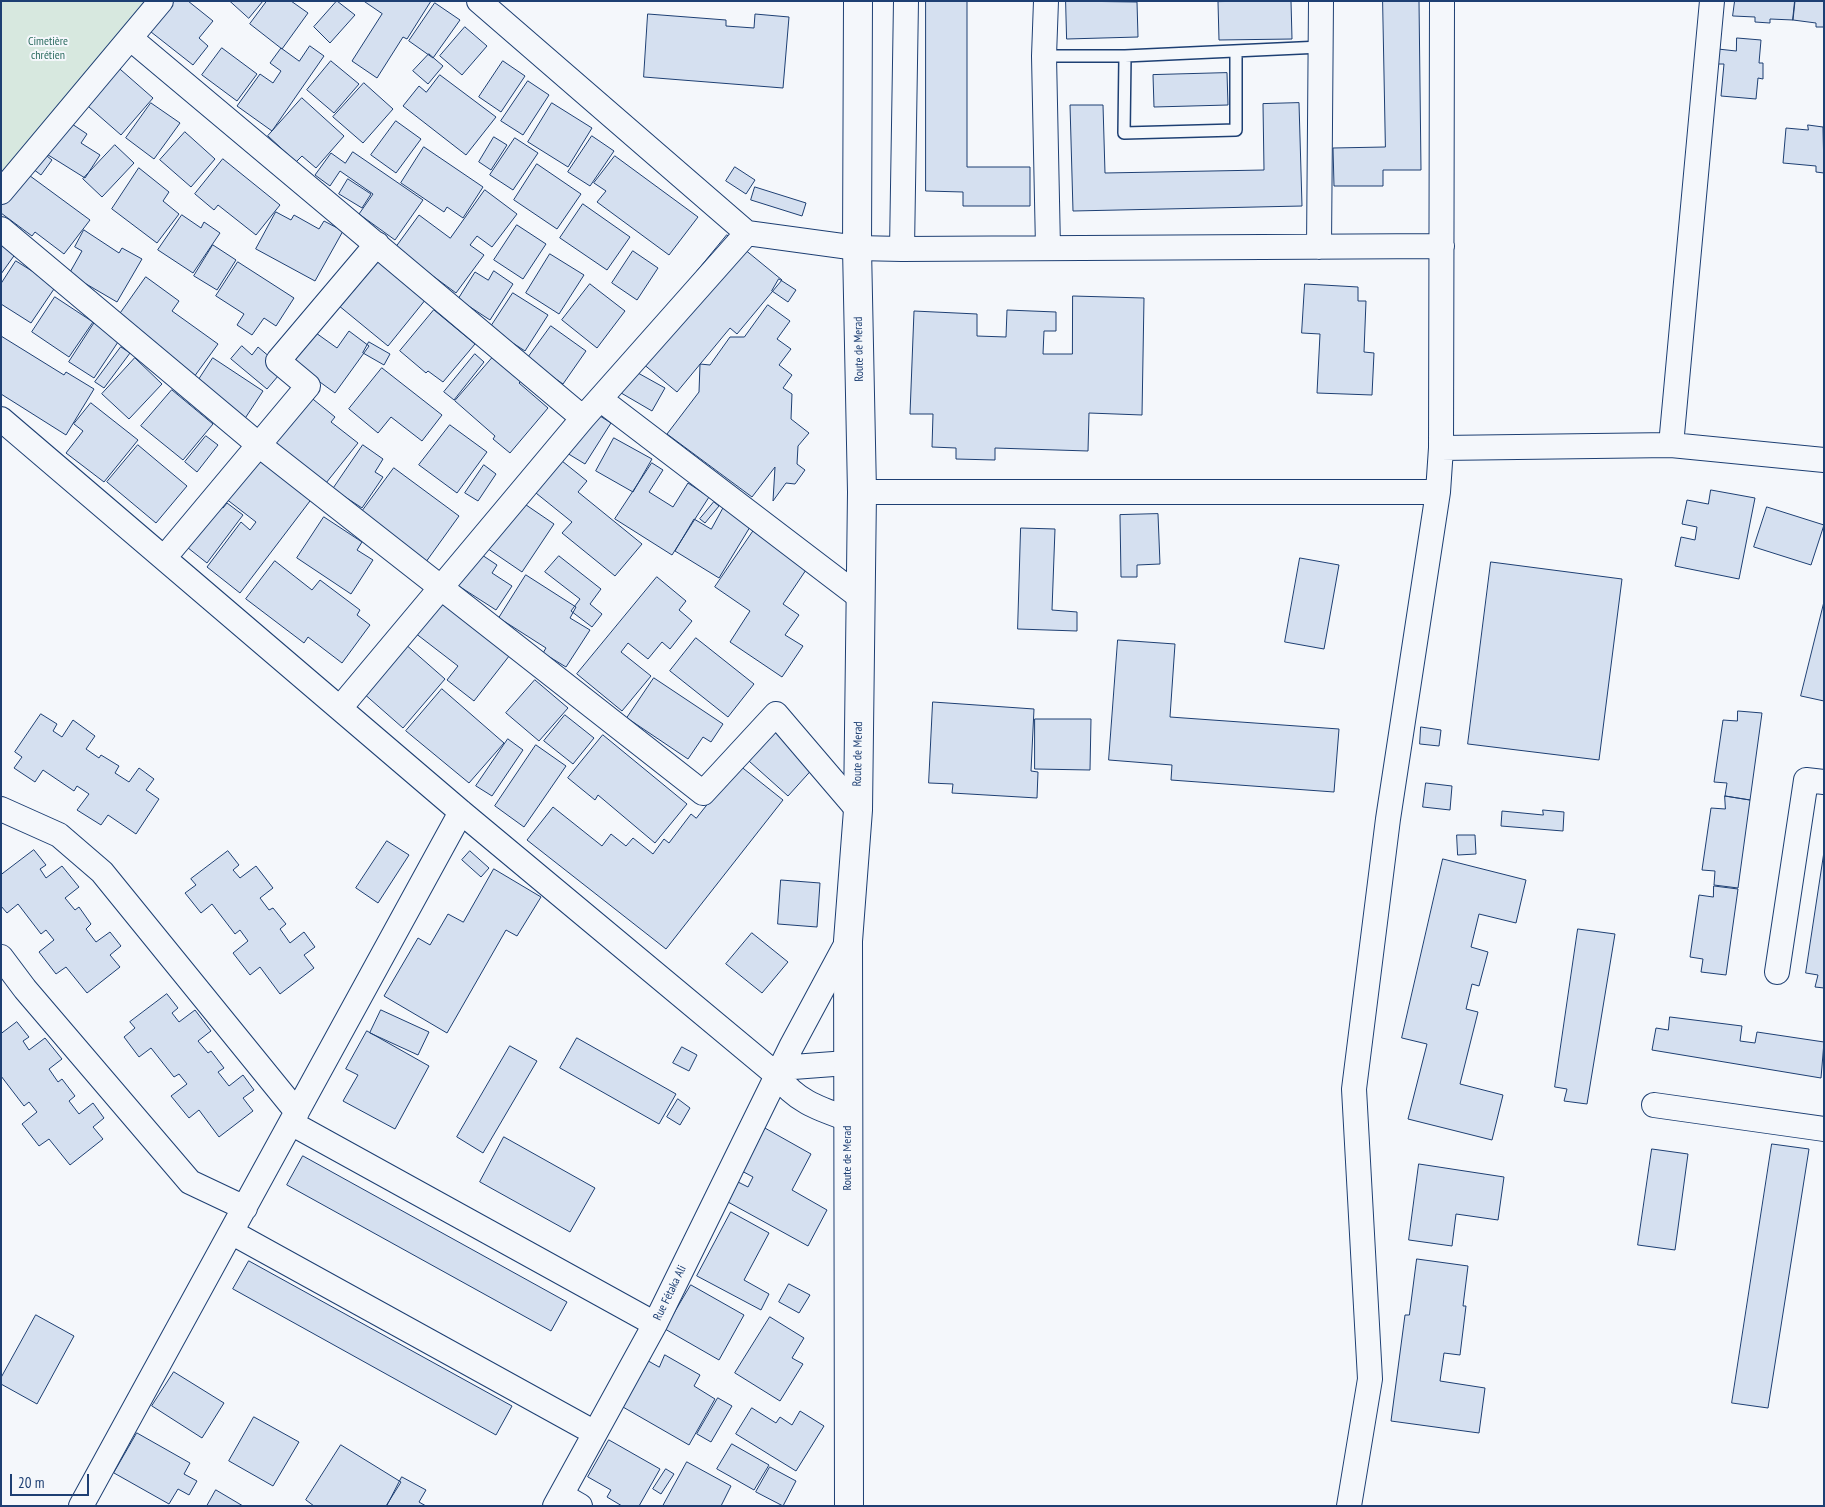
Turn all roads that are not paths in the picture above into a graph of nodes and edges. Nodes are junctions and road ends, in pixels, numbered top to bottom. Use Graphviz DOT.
graph roads {
  1 [pos="161,1"];
  2 [pos="479,1"];
  3 [pos="858,1"];
  4 [pos="906,1"];
  5 [pos="1046,1"];
  6 [pos="1321,1"];
  7 [pos="1442,1"];
  8 [pos="1712,1"];
  9 [pos="130,38"];
  10 [pos="1321,47"];
  11 [pos="1236,51"];
  12 [pos="1044,56"];
  13 [pos="1125,56"];
  14 [pos="1,192"];
  15 [pos="1,229"];
  16 [pos="747,233"];
  17 [pos="377,244"];
  18 [pos="1319,246"];
  19 [pos="1442,246"];
  20 [pos="857,248"];
  21 [pos="1048,248"];
  22 [pos="902,249"];
  23 [pos="600,399"];
  24 [pos="583,418"];
  25 [pos="1,419"];
  26 [pos="259,445"];
  27 [pos="1672,445"];
  28 [pos="1441,448"];
  29 [pos="1824,460"];
  30 [pos="862,492"];
  31 [pos="1438,492"];
  32 [pos="164,558"];
  33 [pos="442,587"];
  34 [pos="860,598"];
  35 [pos="340,708"];
  36 [pos="1824,782"];
  37 [pos="1,809"];
  38 [pos="858,810"];
  39 [pos="461,812"];
  40 [pos="848,941"];
  41 [pos="3,963"];
  42 [pos="1777,972"];
  43 [pos="848,1063"];
  44 [pos="778,1076"];
  45 [pos="1654,1105"];
  46 [pos="294,1118"];
  47 [pos="848,1119"];
  48 [pos="1824,1129"];
  49 [pos="244,1208"];
  50 [pos="231,1232"];
  51 [pos="655,1324"];
  52 [pos="595,1433"];
  53 [pos="565,1502"];
  54 [pos="84,1505"];
  55 [pos="849,1506"];
  56 [pos="1349,1506"];
  1 -- 9 [label="street"];
  2 -- 16 [label="street"];
  3 -- 20 [label="main road, Route de Merad"];
  4 -- 22 [label="street"];
  5 -- 12 [label="street"];
  6 -- 10 [label="street"];
  7 -- 19 [label="street"];
  8 -- 27 [label="street"];
  9 -- 14 [label="street"];
  9 -- 17 [label="street"];
  10 -- 11 [label="lane"];
  10 -- 18 [label="street"];
  11 -- 13 [label="lane"];
  11 -- 13 [label="lane"];
  12 -- 13 [label="lane"];
  12 -- 21 [label="street"];
  15 -- 26 [label="street"];
  16 -- 20 [label="street"];
  16 -- 23 [label="street"];
  17 -- 24 [label="street"];
  17 -- 26 [label="street"];
  18 -- 19 [label="street"];
  18 -- 21 [label="street"];
  19 -- 28 [label="street"];
  20 -- 22 [label="street"];
  20 -- 30 [label="main road, Route de Merad"];
  21 -- 22 [label="street"];
  23 -- 24 [label="street"];
  23 -- 34 [label="street"];
  24 -- 33 [label="street"];
  25 -- 32 [label="street"];
  26 -- 32 [label="street"];
  26 -- 33 [label="street"];
  27 -- 28 [label="street"];
  27 -- 29 [label="street"];
  28 -- 31 [label="street"];
  30 -- 31 [label="street"];
  30 -- 34 [label="main road, Route de Merad"];
  31 -- 56 [label="street"];
  32 -- 35 [label="street"];
  33 -- 35 [label="street"];
  33 -- 38 [label="street"];
  34 -- 38 [label="main road, Route de Merad"];
  35 -- 39 [label="street"];
  36 -- 42 [label="street"];
  37 -- 46 [label="street"];
  38 -- 40 [label="main road, Route de Merad"];
  39 -- 44 [label="street"];
  39 -- 46 [label="street"];
  40 -- 43 [label="main road, Route de Merad"];
  40 -- 44 [label="street, Rue Fétaka Ali"];
  41 -- 49 [label="street"];
  43 -- 44 [label="street"];
  43 -- 47 [label="main road, Route de Merad"];
  44 -- 47 [label="street"];
  44 -- 51 [label="street, Rue Fétaka Ali"];
  45 -- 48 [label="street"];
  46 -- 49 [label="street"];
  46 -- 51 [label="street"];
  47 -- 55 [label="main road, Route de Merad"];
  49 -- 50 [label="street"];
  50 -- 52 [label="street"];
  50 -- 54 [label="street"];
  51 -- 52 [label="street, Rue Fétaka Ali"];
  52 -- 53 [label="street, Rue Fétaka Ali"];
}
